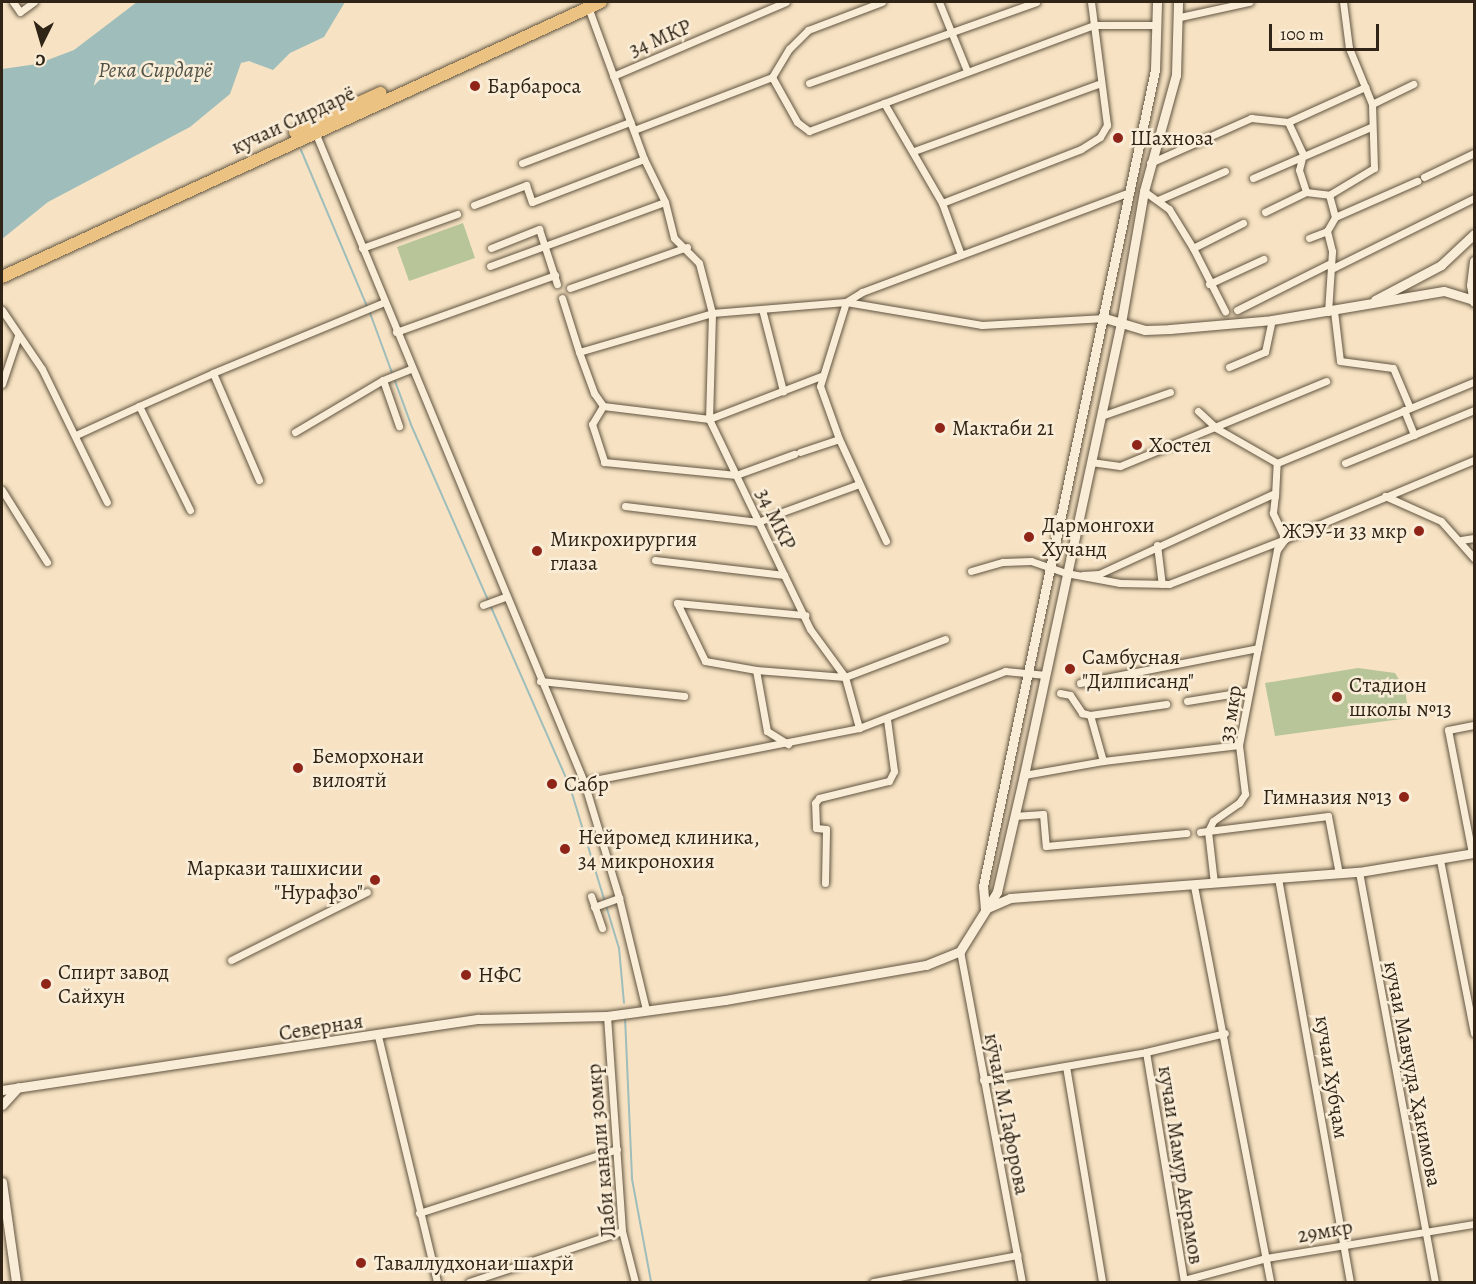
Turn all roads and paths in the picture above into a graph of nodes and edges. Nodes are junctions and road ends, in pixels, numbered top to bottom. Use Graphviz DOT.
graph roads {
  1 [pos="13,2"];
  2 [pos="34,2"];
  3 [pos="601,2"];
  4 [pos="786,2"];
  5 [pos="882,2"];
  6 [pos="939,2"];
  7 [pos="1036,2"];
  8 [pos="1091,2"];
  9 [pos="1157,2"];
  10 [pos="1178,2"];
  11 [pos="1249,2"];
  12 [pos="1343,2"];
  13 [pos="586,4"];
  14 [pos="1180,17"];
  15 [pos="1094,25"];
  16 [pos="1157,25"];
  17 [pos="951,29"];
  18 [pos="967,71"];
  19 [pos="613,76"];
  20 [pos="772,77"];
  21 [pos="1101,82"];
  22 [pos="809,83"];
  23 [pos="1413,84"];
  24 [pos="1365,87"];
  25 [pos="884,103"];
  26 [pos="1372,104"];
  27 [pos="630,122"];
  28 [pos="1287,122"];
  29 [pos="1371,127"];
  30 [pos="313,128"];
  31 [pos="634,130"];
  32 [pos="914,151"];
  33 [pos="1474,153"];
  34 [pos="1303,154"];
  35 [pos="644,159"];
  36 [pos="522,163"];
  37 [pos="1150,163"];
  38 [pos="1225,171"];
  39 [pos="1253,178"];
  40 [pos="1144,191"];
  41 [pos="1306,192"];
  42 [pos="1128,193"];
  43 [pos="1329,195"];
  44 [pos="1474,198"];
  45 [pos="1158,200"];
  46 [pos="665,202"];
  47 [pos="942,203"];
  48 [pos="474,205"];
  49 [pos="1265,212"];
  50 [pos="457,214"];
  51 [pos="1335,217"];
  52 [pos="1243,223"];
  53 [pos="97,227"];
  54 [pos="1327,231"];
  55 [pos="1474,234"];
  56 [pos="1310,238"];
  57 [pos="546,247"];
  58 [pos="687,247"];
  59 [pos="362,248"];
  60 [pos="491,248"];
  61 [pos="1193,248"];
  62 [pos="961,255"];
  63 [pos="1263,259"];
  64 [pos="1474,261"];
  65 [pos="1331,266"];
  66 [pos="490,267"];
  67 [pos="2,269"];
  68 [pos="555,275"];
  69 [pos="2,277"];
  70 [pos="557,284"];
  71 [pos="1209,284"];
  72 [pos="570,288"];
  73 [pos="562,298"];
  74 [pos="1474,301"];
  75 [pos="384,302"];
  76 [pos="846,302"];
  77 [pos="762,309"];
  78 [pos="2,310"];
  79 [pos="1237,310"];
  80 [pos="1225,311"];
  81 [pos="1331,311"];
  82 [pos="712,313"];
  83 [pos="1105,318"];
  84 [pos="1272,320"];
  85 [pos="1121,323"];
  86 [pos="396,332"];
  87 [pos="18,336"];
  88 [pos="579,352"];
  89 [pos="1229,367"];
  90 [pos="412,369"];
  91 [pos="213,373"];
  92 [pos="821,376"];
  93 [pos="383,380"];
  94 [pos="1326,381"];
  95 [pos="1474,382"];
  96 [pos="2,384"];
  97 [pos="783,391"];
  98 [pos="1170,392"];
  99 [pos="139,406"];
  100 [pos="603,406"];
  101 [pos="1407,409"];
  102 [pos="1474,410"];
  103 [pos="1198,411"];
  104 [pos="1101,416"];
  105 [pos="709,419"];
  106 [pos="399,426"];
  107 [pos="1216,428"];
  108 [pos="295,432"];
  109 [pos="76,435"];
  110 [pos="1414,435"];
  111 [pos="839,439"];
  112 [pos="1474,460"];
  113 [pos="1091,462"];
  114 [pos="1277,463"];
  115 [pos="1345,463"];
  116 [pos="736,475"];
  117 [pos="259,480"];
  118 [pos="859,484"];
  119 [pos="2,490"];
  120 [pos="1275,493"];
  121 [pos="1385,496"];
  122 [pos="107,502"];
  123 [pos="625,506"];
  124 [pos="190,510"];
  125 [pos="758,522"];
  126 [pos="1285,538"];
  127 [pos="1474,538"];
  128 [pos="1461,540"];
  129 [pos="885,541"];
  130 [pos="1157,545"];
  131 [pos="1474,558"];
  132 [pos="655,560"];
  133 [pos="47,562"];
  134 [pos="1050,566"];
  135 [pos="971,571"];
  136 [pos="1066,573"];
  137 [pos="784,575"];
  138 [pos="1083,575"];
  139 [pos="1162,584"];
  140 [pos="505,597"];
  141 [pos="483,605"];
  142 [pos="805,615"];
  143 [pos="945,639"];
  144 [pos="1258,648"];
  145 [pos="756,670"];
  146 [pos="1030,671"];
  147 [pos="1046,675"];
  148 [pos="845,677"];
  149 [pos="540,681"];
  150 [pos="1080,682"];
  151 [pos="1249,692"];
  152 [pos="1060,693"];
  153 [pos="684,696"];
  154 [pos="1187,701"];
  155 [pos="1166,704"];
  156 [pos="1090,716"];
  157 [pos="887,718"];
  158 [pos="1474,725"];
  159 [pos="859,728"];
  160 [pos="788,744"];
  161 [pos="1239,745"];
  162 [pos="1102,761"];
  163 [pos="1024,776"];
  164 [pos="584,782"];
  165 [pos="1014,816"];
  166 [pos="1204,832"];
  167 [pos="1186,834"];
  168 [pos="991,847"];
  169 [pos="1007,851"];
  170 [pos="1473,853"];
  171 [pos="1440,860"];
  172 [pos="1359,872"];
  173 [pos="1339,874"];
  174 [pos="1278,878"];
  175 [pos="1000,881"];
  176 [pos="825,883"];
  177 [pos="1214,883"];
  178 [pos="1194,886"];
  179 [pos="366,892"];
  180 [pos="591,896"];
  181 [pos="619,898"];
  182 [pos="1010,898"];
  183 [pos="601,904"];
  184 [pos="985,909"];
  185 [pos="602,928"];
  186 [pos="960,951"];
  187 [pos="231,960"];
  188 [pos="646,1010"];
  189 [pos="607,1016"];
  190 [pos="1474,1033"];
  191 [pos="1225,1034"];
  192 [pos="378,1036"];
  193 [pos="1146,1052"];
  194 [pos="1066,1066"];
  195 [pos="983,1080"];
  196 [pos="18,1087"];
  197 [pos="2,1090"];
  198 [pos="2,1105"];
  199 [pos="616,1149"];
  200 [pos="2,1182"];
  201 [pos="419,1213"];
  202 [pos="1474,1224"];
  203 [pos="1427,1230"];
  204 [pos="622,1231"];
  205 [pos="1343,1244"];
  206 [pos="1017,1255"];
  207 [pos="1266,1258"];
  208 [pos="1184,1281"];
  209 [pos="15,1282"];
  210 [pos="437,1282"];
  211 [pos="469,1282"];
  212 [pos="635,1282"];
  213 [pos="873,1282"];
  214 [pos="1022,1282"];
  215 [pos="1102,1282"];
  216 [pos="1270,1282"];
  217 [pos="1350,1282"];
  218 [pos="1435,1282"];
  1 -- 2 [label="street"];
  3 -- 13 [label="highway"];
  4 -- 19 [label="street, 34 МКР"];
  5 -- 20 [label="street"];
  6 -- 17 [label="street"];
  7 -- 17 [label="street"];
  8 -- 15 [label="street"];
  9 -- 16 [label="main road"];
  10 -- 14 [label="main road"];
  11 -- 14 [label="street"];
  12 -- 24 [label="street"];
  13 -- 19 [label="street"];
  13 -- 30 [label="highway"];
  14 -- 37 [label="main road"];
  15 -- 16 [label="street"];
  15 -- 18 [label="street"];
  15 -- 21 [label="street"];
  16 -- 42 [label="main road"];
  17 -- 18 [label="street"];
  17 -- 22 [label="street"];
  18 -- 25 [label="street"];
  19 -- 27 [label="street"];
  20 -- 25 [label="street"];
  20 -- 31 [label="street"];
  21 -- 32 [label="street"];
  21 -- 47 [label="street"];
  23 -- 26 [label="street"];
  24 -- 26 [label="street"];
  24 -- 28 [label="street"];
  25 -- 32 [label="street"];
  26 -- 29 [label="street"];
  27 -- 31 [label="street"];
  27 -- 36 [label="street"];
  28 -- 34 [label="street"];
  28 -- 37 [label="street"];
  29 -- 34 [label="street"];
  29 -- 43 [label="street"];
  30 -- 53 [label="highway"];
  30 -- 59 [label="street"];
  31 -- 35 [label="street"];
  32 -- 47 [label="street"];
  33 -- 51 [label="street"];
  34 -- 39 [label="street"];
  34 -- 41 [label="street"];
  35 -- 46 [label="street"];
  35 -- 48 [label="street"];
  37 -- 40 [label="main road"];
  38 -- 45 [label="street"];
  40 -- 45 [label="street"];
  40 -- 85 [label="main road"];
  41 -- 43 [label="street"];
  41 -- 49 [label="street"];
  42 -- 62 [label="street"];
  42 -- 83 [label="main road"];
  43 -- 51 [label="street"];
  44 -- 65 [label="street"];
  45 -- 61 [label="street"];
  46 -- 57 [label="street"];
  46 -- 58 [label="street"];
  47 -- 62 [label="street"];
  50 -- 59 [label="street"];
  51 -- 54 [label="street"];
  52 -- 61 [label="street"];
  53 -- 67 [label="highway"];
  53 -- 69 [label="highway"];
  54 -- 56 [label="street"];
  54 -- 65 [label="street"];
  55 -- 81 [label="main road"];
  57 -- 60 [label="street"];
  57 -- 66 [label="street"];
  57 -- 68 [label="street"];
  58 -- 72 [label="street"];
  58 -- 82 [label="street"];
  59 -- 75 [label="street"];
  61 -- 71 [label="street"];
  62 -- 76 [label="street"];
  63 -- 71 [label="street"];
  64 -- 74 [label="main road"];
  65 -- 79 [label="street"];
  65 -- 81 [label="street"];
  68 -- 70 [label="street"];
  68 -- 86 [label="street"];
  71 -- 80 [label="street"];
  73 -- 88 [label="street"];
  74 -- 81 [label="main road"];
  75 -- 86 [label="street"];
  75 -- 91 [label="street"];
  76 -- 77 [label="street"];
  76 -- 83 [label="street"];
  76 -- 92 [label="street"];
  77 -- 82 [label="street"];
  77 -- 97 [label="street"];
  78 -- 87 [label="street"];
  81 -- 84 [label="main road"];
  81 -- 101 [label="street"];
  82 -- 88 [label="street"];
  82 -- 105 [label="street"];
  83 -- 85 [label="main road"];
  83 -- 134 [label="main road"];
  84 -- 85 [label="main road"];
  84 -- 89 [label="street"];
  85 -- 104 [label="main road"];
  86 -- 90 [label="street"];
  87 -- 96 [label="street"];
  87 -- 109 [label="street"];
  88 -- 100 [label="street"];
  90 -- 93 [label="street"];
  90 -- 140 [label="street"];
  91 -- 99 [label="street"];
  91 -- 117 [label="street"];
  92 -- 97 [label="street"];
  92 -- 111 [label="street"];
  93 -- 106 [label="street"];
  93 -- 108 [label="street"];
  94 -- 107 [label="street"];
  95 -- 101 [label="street"];
  97 -- 105 [label="street"];
  98 -- 104 [label="street"];
  99 -- 109 [label="street"];
  99 -- 124 [label="street"];
  100 -- 105 [label="street"];
  100 -- 116 [label="street"];
  101 -- 110 [label="street"];
  101 -- 114 [label="street"];
  102 -- 110 [label="street"];
  103 -- 107 [label="street"];
  104 -- 113 [label="main road"];
  105 -- 116 [label="street, 34 МКР"];
  107 -- 113 [label="street"];
  107 -- 114 [label="street"];
  109 -- 122 [label="street"];
  110 -- 115 [label="street"];
  111 -- 116 [label="street"];
  111 -- 118 [label="street"];
  112 -- 121 [label="street"];
  113 -- 136 [label="main road"];
  114 -- 120 [label="street"];
  116 -- 125 [label="street, 34 МКР"];
  118 -- 125 [label="street"];
  118 -- 129 [label="street"];
  119 -- 133 [label="street"];
  120 -- 126 [label="street"];
  120 -- 130 [label="street"];
  121 -- 126 [label="street"];
  121 -- 128 [label="street"];
  123 -- 125 [label="street"];
  125 -- 137 [label="street, 34 МКР"];
  126 -- 139 [label="street"];
  126 -- 144 [label="street, 33 мкр"];
  127 -- 128 [label="street"];
  128 -- 131 [label="street"];
  130 -- 138 [label="street"];
  130 -- 139 [label="street"];
  132 -- 137 [label="street"];
  134 -- 135 [label="street"];
  134 -- 136 [label="street"];
  134 -- 146 [label="main road"];
  136 -- 138 [label="street"];
  136 -- 147 [label="main road"];
  137 -- 142 [label="street, 34 МКР"];
  138 -- 139 [label="street"];
  140 -- 141 [label="street"];
  140 -- 149 [label="street"];
  142 -- 145 [label="street"];
  142 -- 148 [label="street, 34 МКР"];
  143 -- 148 [label="street"];
  144 -- 150 [label="street"];
  144 -- 151 [label="street, 33 мкр"];
  145 -- 148 [label="street"];
  145 -- 160 [label="street"];
  146 -- 147 [label="street"];
  146 -- 157 [label="street"];
  146 -- 168 [label="main road"];
  147 -- 163 [label="main road"];
  148 -- 159 [label="street, 34 МКР"];
  149 -- 153 [label="street"];
  149 -- 164 [label="street"];
  151 -- 154 [label="street"];
  151 -- 161 [label="street, 33 мкр"];
  152 -- 156 [label="street"];
  155 -- 156 [label="street"];
  156 -- 162 [label="street"];
  157 -- 159 [label="street"];
  157 -- 176 [label="street"];
  158 -- 170 [label="street"];
  159 -- 160 [label="street"];
  160 -- 164 [label="street"];
  161 -- 162 [label="street"];
  161 -- 166 [label="street, 33 мкр"];
  162 -- 163 [label="street"];
  163 -- 165 [label="main road"];
  164 -- 181 [label="street"];
  165 -- 167 [label="street"];
  165 -- 169 [label="main road"];
  166 -- 173 [label="street"];
  166 -- 177 [label="street"];
  168 -- 169 [label="main road"];
  168 -- 184 [label="main road"];
  169 -- 175 [label="main road"];
  170 -- 171 [label="main road"];
  171 -- 172 [label="main road"];
  171 -- 190 [label="street"];
  172 -- 173 [label="main road"];
  172 -- 203 [label="street, кучаи Мавҷуда Ҳакимова"];
  173 -- 174 [label="main road"];
  174 -- 177 [label="main road"];
  174 -- 205 [label="street, кучаи Хубҷам"];
  175 -- 182 [label="main road"];
  175 -- 184 [label="main road"];
  177 -- 178 [label="main road"];
  178 -- 182 [label="main road"];
  178 -- 191 [label="street"];
  179 -- 187 [label="street"];
  180 -- 183 [label="street"];
  181 -- 183 [label="street"];
  181 -- 188 [label="street"];
  182 -- 184 [label="main road"];
  183 -- 185 [label="street"];
  184 -- 186 [label="main road"];
  186 -- 188 [label="main road, Северная"];
  186 -- 195 [label="street, кӯчаи М.Гафорова"];
  188 -- 189 [label="main road, Северная"];
  189 -- 192 [label="main road, Северная"];
  189 -- 199 [label="street, Лаби канали 30мкр"];
  191 -- 193 [label="street"];
  191 -- 207 [label="street"];
  192 -- 196 [label="main road, Северная"];
  192 -- 201 [label="street"];
  193 -- 194 [label="street"];
  193 -- 208 [label="street, кучаи Мамур Акрамов"];
  194 -- 195 [label="street"];
  194 -- 215 [label="street"];
  195 -- 206 [label="street, кӯчаи М.Гафорова"];
  196 -- 197 [label="main road, Северная"];
  196 -- 198 [label="main road"];
  199 -- 201 [label="street"];
  199 -- 204 [label="street, Лаби канали 30мкр"];
  200 -- 209 [label="main road"];
  201 -- 210 [label="street"];
  202 -- 203 [label="street, 29мкр"];
  203 -- 205 [label="street, 29мкр"];
  203 -- 218 [label="street, кучаи Мавҷуда Ҳакимова"];
  204 -- 211 [label="street"];
  204 -- 212 [label="street, Лаби канали 30мкр"];
  205 -- 207 [label="street, 29мкр"];
  205 -- 217 [label="street, кучаи Хубҷам"];
  206 -- 213 [label="street"];
  206 -- 214 [label="street, кӯчаи М.Гафорова"];
  207 -- 208 [label="street, 29мкр"];
  207 -- 216 [label="street"];
}
